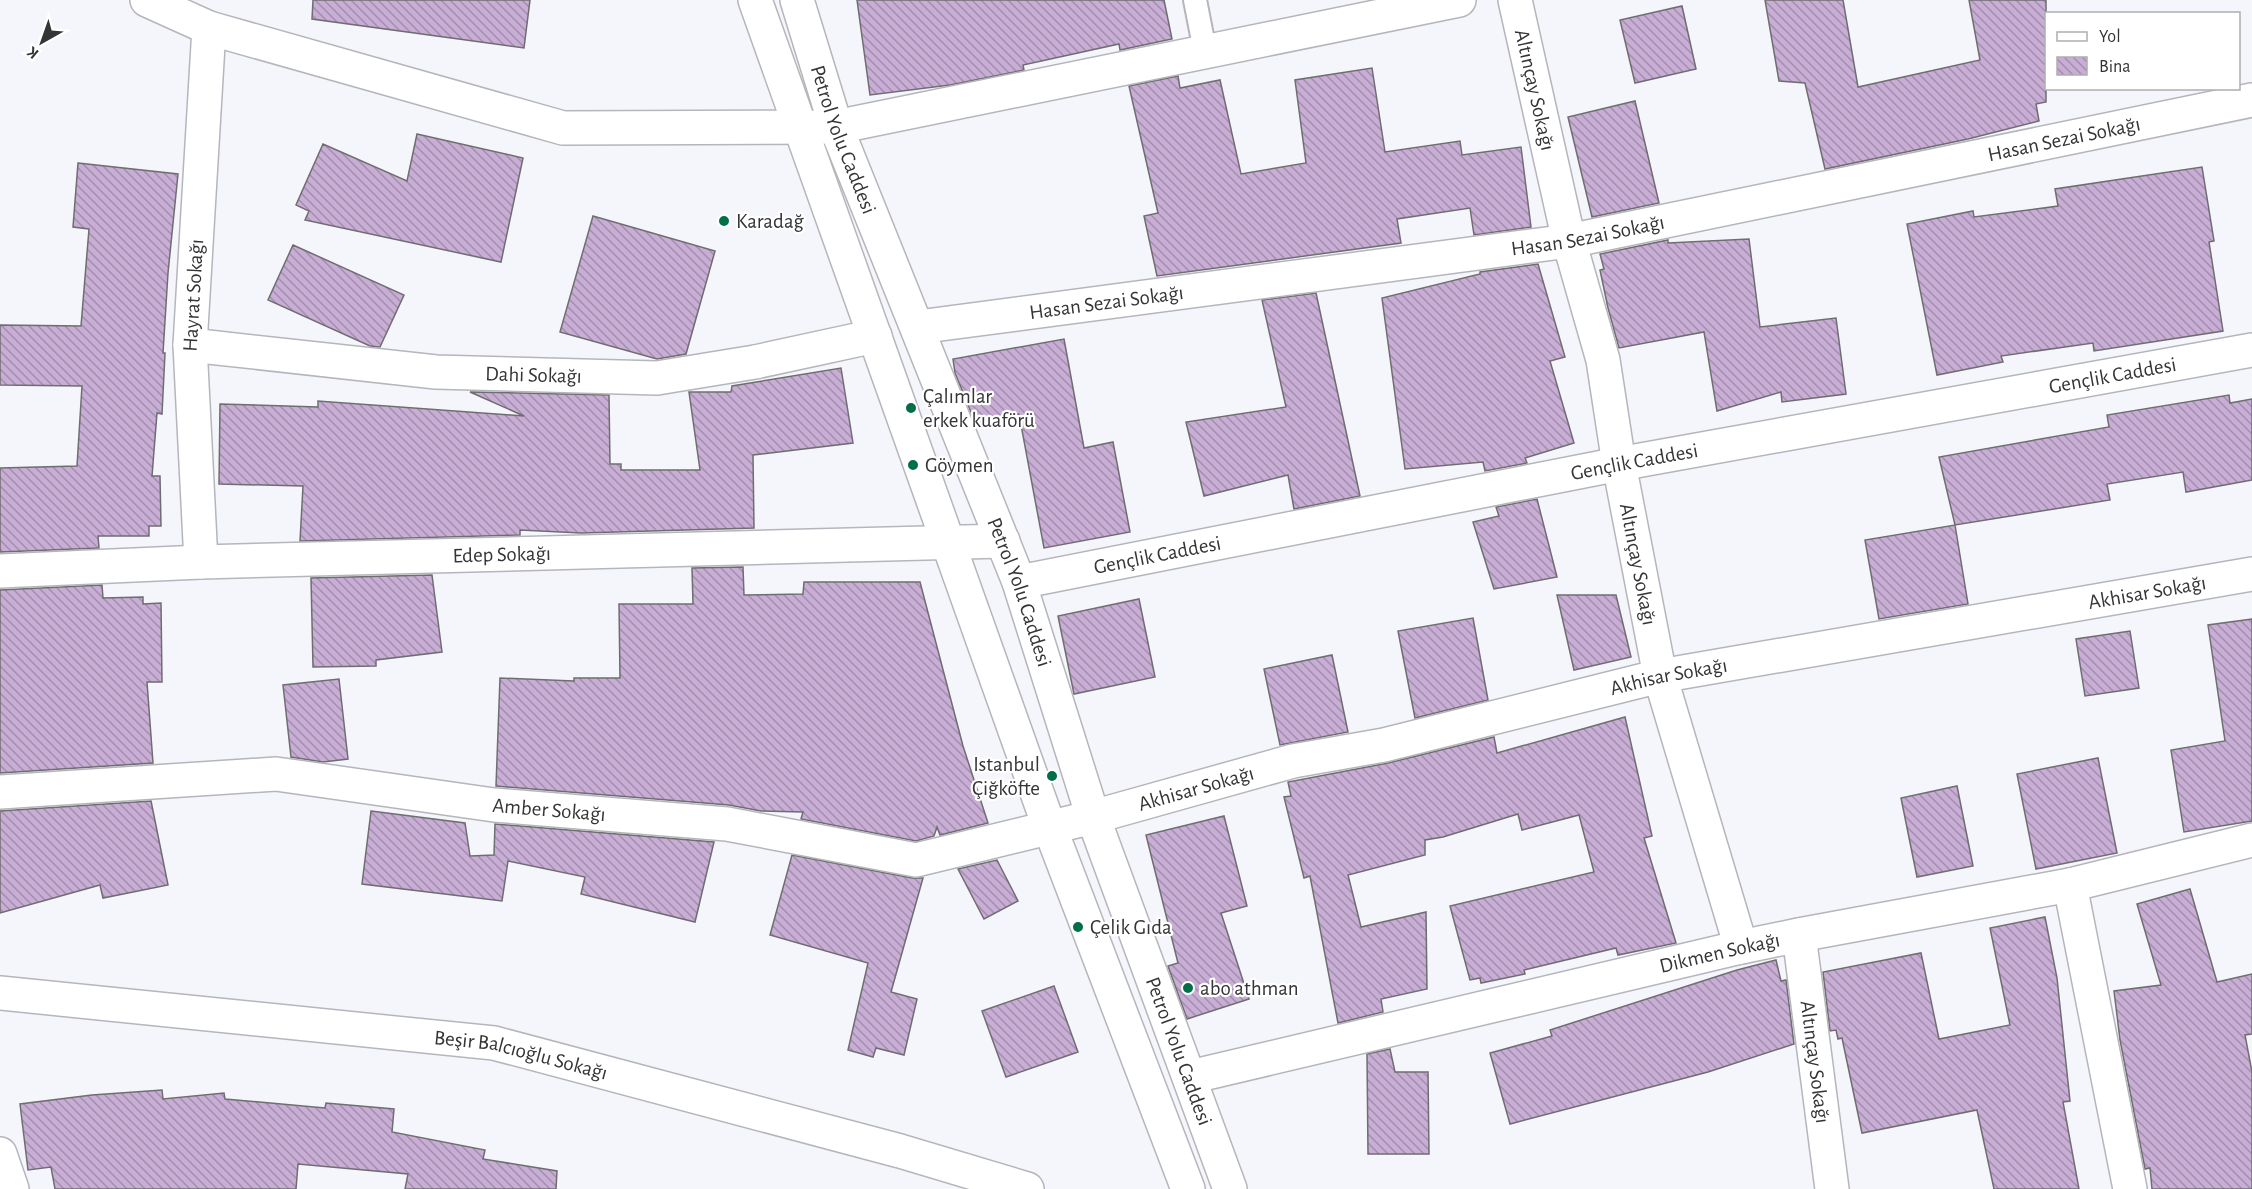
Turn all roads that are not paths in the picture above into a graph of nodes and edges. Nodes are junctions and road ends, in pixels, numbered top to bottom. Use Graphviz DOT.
graph roads {
  1 [pos="147,0"];
  2 [pos="755,0"];
  3 [pos="796,0"];
  4 [pos="1195,0"];
  5 [pos="1459,0"];
  6 [pos="1515,0"];
  7 [pos="209,28"];
  8 [pos="1205,51"];
  9 [pos="2252,100"];
  10 [pos="801,127"];
  11 [pos="836,127"];
  12 [pos="1569,241"];
  13 [pos="918,327"];
  14 [pos="875,336"];
  15 [pos="190,345"];
  16 [pos="2252,350"];
  17 [pos="1619,464"];
  18 [pos="1003,541"];
  19 [pos="949,542"];
  20 [pos="201,562"];
  21 [pos="0,571"];
  22 [pos="2252,574"];
  23 [pos="1019,582"];
  24 [pos="1660,676"];
  25 [pos="0,792"];
  26 [pos="1093,817"];
  27 [pos="1050,828"];
  28 [pos="2252,840"];
  29 [pos="2070,885"];
  30 [pos="1799,935"];
  31 [pos="1741,947"];
  32 [pos="0,993"];
  33 [pos="1190,1077"];
  34 [pos="0,1154"];
  35 [pos="12,1189"];
  36 [pos="1027,1189"];
  37 [pos="1188,1189"];
  38 [pos="1230,1189"];
  39 [pos="1832,1189"];
  40 [pos="2130,1189"];
  1 -- 7 [label="street"];
  2 -- 10 [label="street, Petrol Yolu Caddesi"];
  3 -- 11 [label="street, Petrol Yolu Caddesi"];
  4 -- 8 [label="lane"];
  5 -- 8 [label="street"];
  6 -- 12 [label="street, Altınçay Sokağı"];
  7 -- 10 [label="street"];
  7 -- 15 [label="street, Hayrat Sokağı"];
  8 -- 11 [label="street"];
  9 -- 12 [label="street, Hasan Sezai Sokağı"];
  10 -- 11 [label="street"];
  10 -- 14 [label="street, Petrol Yolu Caddesi"];
  11 -- 13 [label="street, Petrol Yolu Caddesi"];
  12 -- 13 [label="street, Hasan Sezai Sokağı"];
  12 -- 17 [label="street, Altınçay Sokağı"];
  13 -- 18 [label="street, Petrol Yolu Caddesi"];
  14 -- 15 [label="street, Dahi Sokağı"];
  14 -- 19 [label="street, Petrol Yolu Caddesi"];
  15 -- 20 [label="street, Hayrat Sokağı"];
  16 -- 17 [label="street, Gençlik Caddesi"];
  17 -- 23 [label="street, Gençlik Caddesi"];
  17 -- 24 [label="street, Altınçay Sokağı"];
  18 -- 19 [label="street, Edep Sokağı"];
  18 -- 23 [label="street, Petrol Yolu Caddesi"];
  19 -- 20 [label="street, Edep Sokağı"];
  19 -- 27 [label="street, Petrol Yolu Caddesi"];
  20 -- 21 [label="street, Edep Sokağı"];
  22 -- 24 [label="street, Akhisar Sokağı"];
  23 -- 26 [label="street, Petrol Yolu Caddesi"];
  24 -- 26 [label="street, Akhisar Sokağı"];
  24 -- 31 [label="street, Altınçay Sokağı"];
  25 -- 27 [label="street, Amber Sokağı"];
  26 -- 27 [label="street, Amber Sokağı"];
  26 -- 33 [label="street, Petrol Yolu Caddesi"];
  27 -- 37 [label="street, Petrol Yolu Caddesi"];
  28 -- 29 [label="street, Dikmen Sokağı"];
  29 -- 30 [label="street, Dikmen Sokağı"];
  29 -- 40 [label="street"];
  30 -- 31 [label="street, Dikmen Sokağı"];
  30 -- 39 [label="street, Altınçay Sokağı"];
  31 -- 33 [label="street, Dikmen Sokağı"];
  32 -- 36 [label="street, Beşir Balcıoğlu Sokağı"];
  33 -- 38 [label="street, Petrol Yolu Caddesi"];
  34 -- 35 [label="street"];
}
